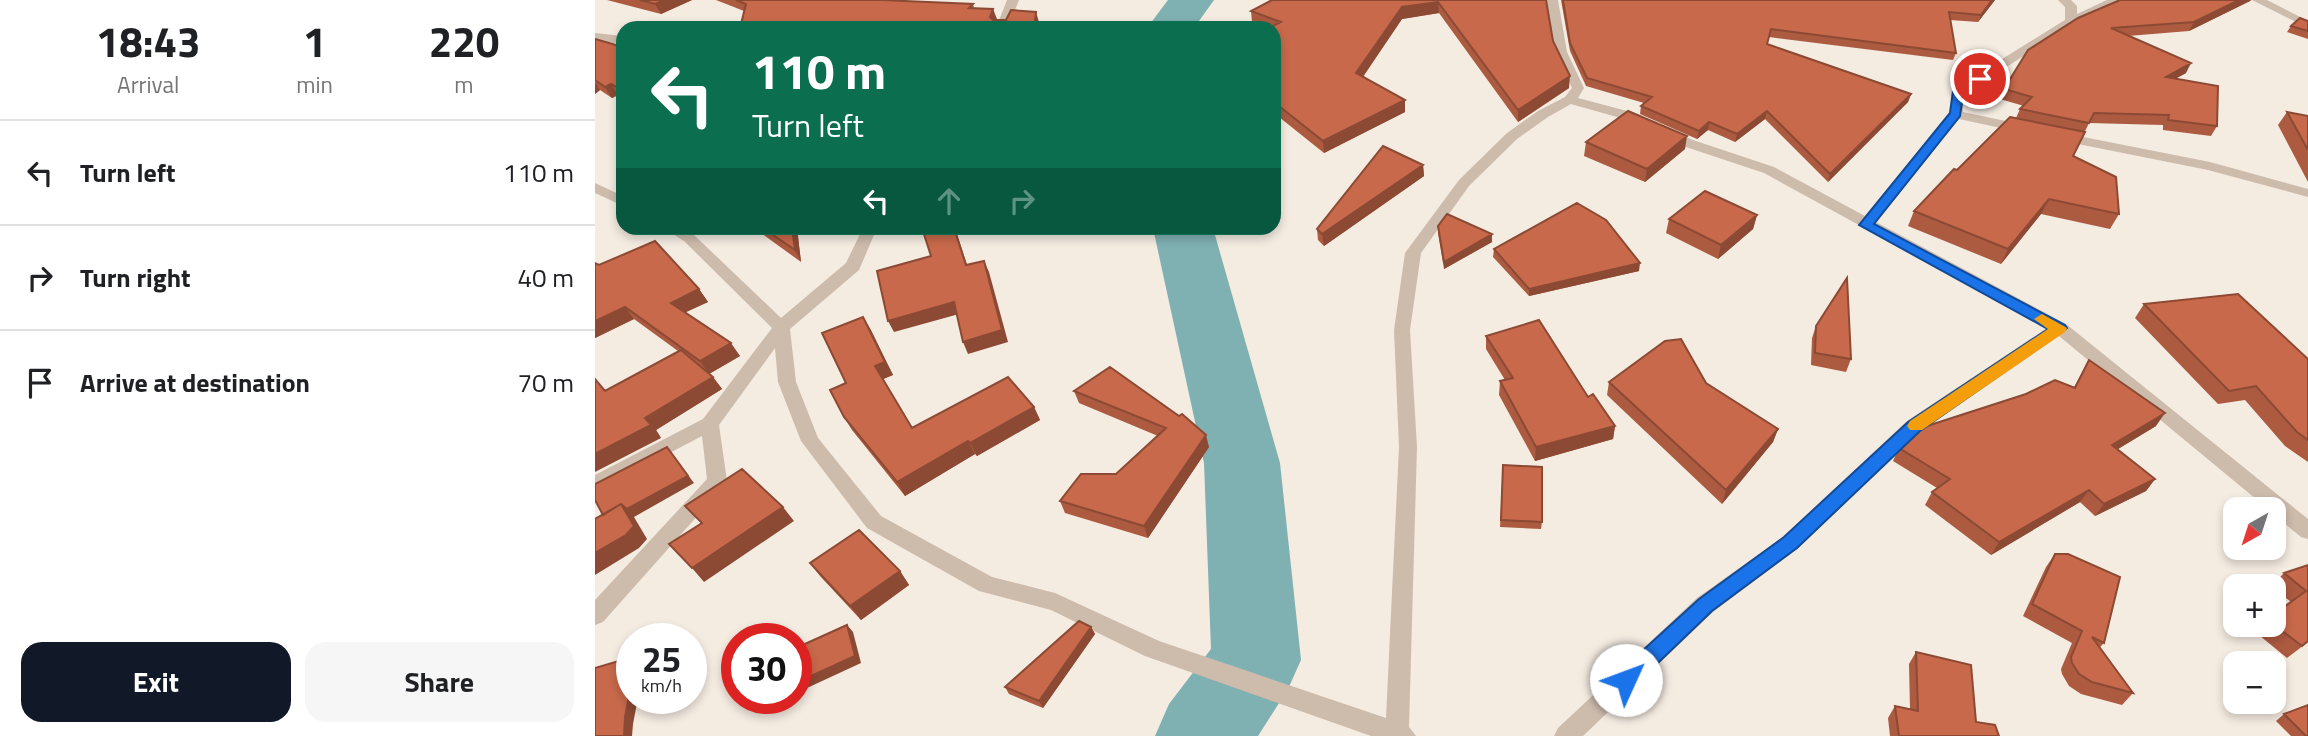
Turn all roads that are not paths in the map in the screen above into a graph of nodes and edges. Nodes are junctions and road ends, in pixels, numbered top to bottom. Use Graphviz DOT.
graph roads {
  1 [pos="1013,0"];
  2 [pos="1550,0"];
  3 [pos="2064,0"];
  4 [pos="2116,0"];
  5 [pos="2258,0"];
  6 [pos="1005,21"];
  7 [pos="2071,21"];
  8 [pos="2308,25"];
  9 [pos="595,37"];
  10 [pos="616,39"];
  11 [pos="1570,100"];
  12 [pos="1956,114"];
  13 [pos="595,187"];
  14 [pos="2308,193"];
  15 [pos="616,198"];
  16 [pos="1866,225"];
  17 [pos="685,235"];
  18 [pos="867,235"];
  19 [pos="781,327"];
  20 [pos="2060,328"];
  21 [pos="711,424"];
  22 [pos="595,484"];
  23 [pos="2308,531"];
  24 [pos="595,615"];
  25 [pos="1400,735"];
  26 [pos="1566,736"];
  1 -- 6 [label="street"];
  2 -- 11 [label="street"];
  3 -- 7 [label="street"];
  4 -- 7 [label="street"];
  5 -- 8 [label="street"];
  7 -- 12 [label="street"];
  9 -- 10 [label="street"];
  11 -- 16 [label="street"];
  11 -- 25 [label="street"];
  12 -- 14 [label="street"];
  12 -- 16 [label="street"];
  13 -- 15 [label="street"];
  16 -- 20 [label="street"];
  17 -- 19 [label="street"];
  18 -- 19 [label="street"];
  19 -- 21 [label="street"];
  19 -- 25 [label="street"];
  20 -- 23 [label="street"];
  20 -- 26 [label="street"];
  21 -- 22 [label="street"];
  21 -- 24 [label="street"];
}
